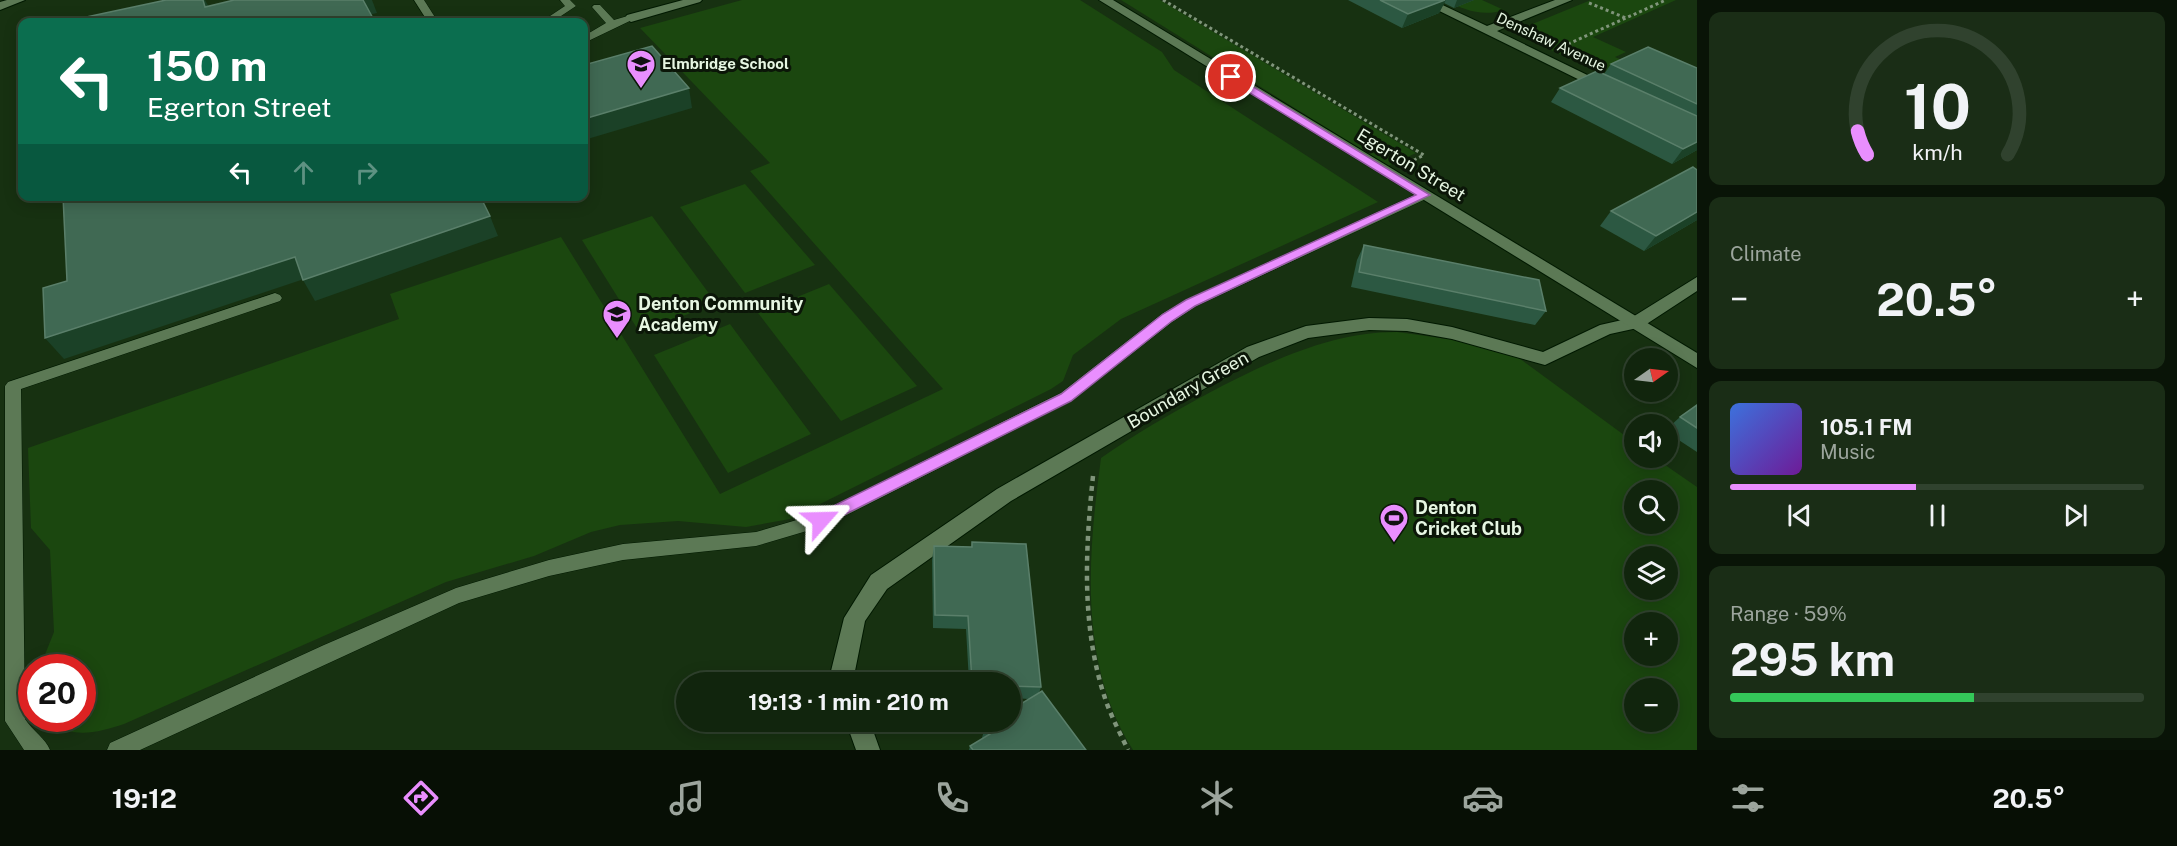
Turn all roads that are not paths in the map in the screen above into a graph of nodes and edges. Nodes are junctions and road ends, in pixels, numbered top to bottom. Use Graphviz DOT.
graph roads {
  1 [pos="19,0"];
  2 [pos="419,0"];
  3 [pos="565,0"];
  4 [pos="696,0"];
  5 [pos="1106,0"];
  6 [pos="1423,0"];
  7 [pos="1566,0"];
  8 [pos="0,6"];
  9 [pos="597,7"];
  10 [pos="430,18"];
  11 [pos="552,18"];
  12 [pos="631,18"];
  13 [pos="612,24"];
  14 [pos="1487,30"];
  15 [pos="588,38"];
  16 [pos="1614,91"];
  17 [pos="1424,195"];
  18 [pos="1697,283"];
  19 [pos="275,298"];
  20 [pos="1636,323"];
  21 [pos="1697,361"];
  22 [pos="843,672"];
  23 [pos="862,732"];
  24 [pos="40,750"];
  25 [pos="117,750"];
  26 [pos="868,750"];
  1 -- 8 [label="street"];
  2 -- 10 [label="lane"];
  3 -- 11 [label="lane"];
  4 -- 12 [label="street"];
  5 -- 17 [label="street, Egerton Street"];
  6 -- 14 [label="street, Denshaw Avenue"];
  7 -- 14 [label="street"];
  9 -- 13 [label="lane"];
  12 -- 13 [label="lane"];
  13 -- 15 [label="lane"];
  14 -- 16 [label="street, Denshaw Avenue"];
  17 -- 20 [label="street, Egerton Street"];
  17 -- 25 [label="lane"];
  18 -- 20 [label="street"];
  19 -- 24 [label="lane"];
  20 -- 21 [label="street, Egerton Street"];
  20 -- 22 [label="street, Boundary Green"];
  23 -- 26 [label="street"];
}
